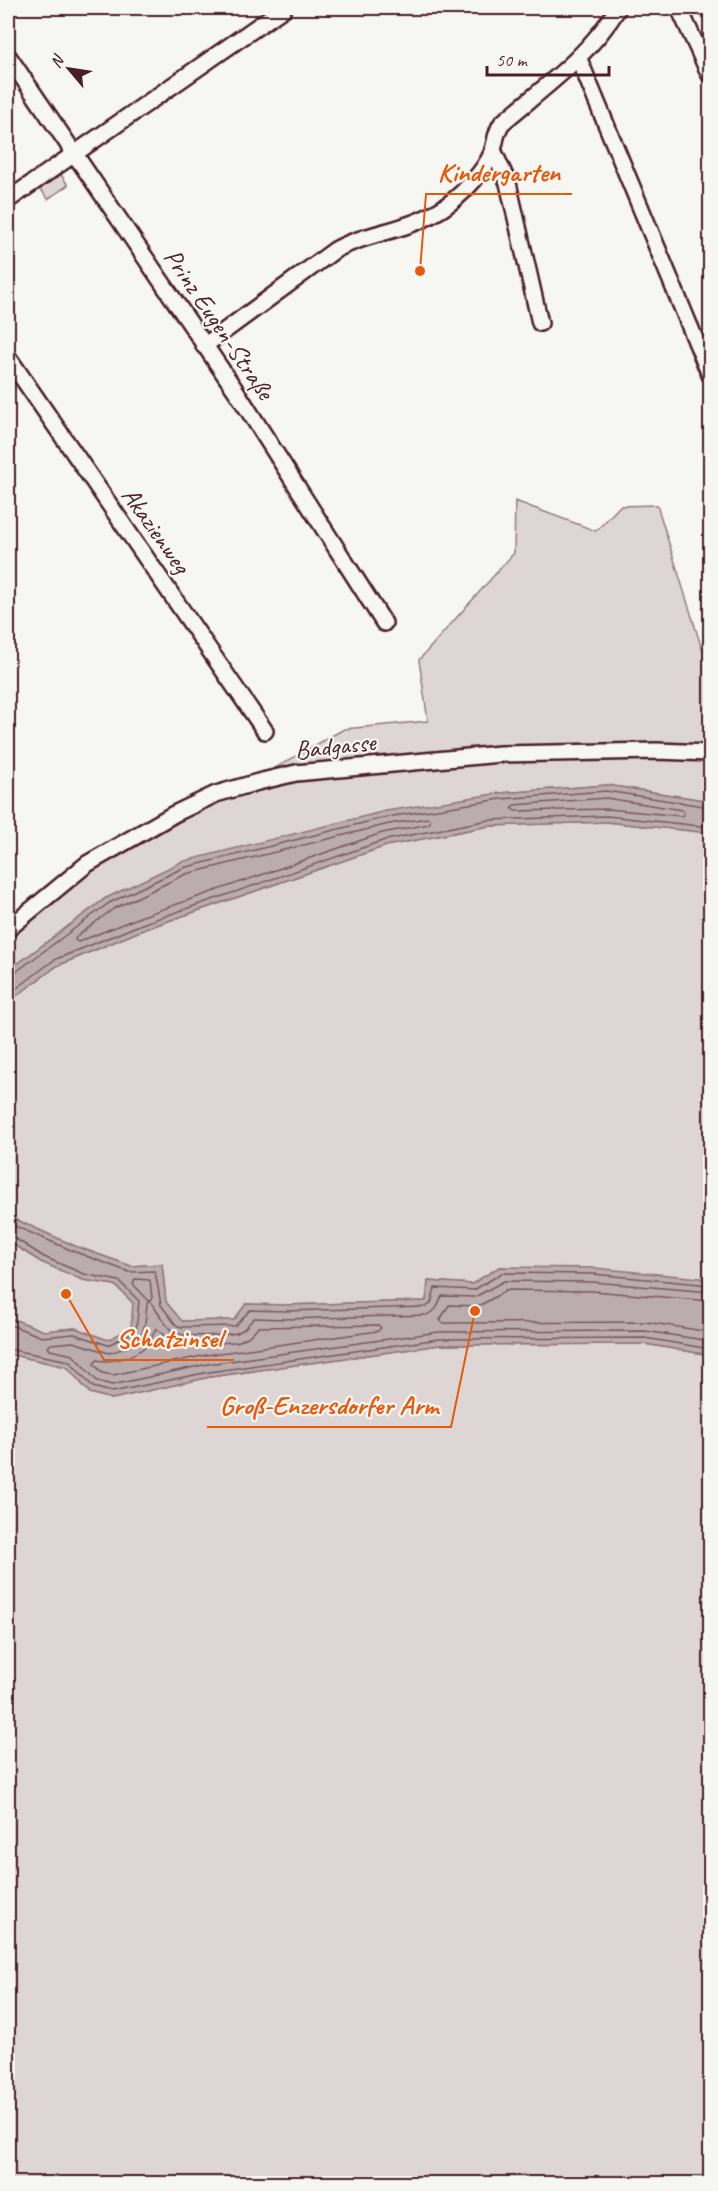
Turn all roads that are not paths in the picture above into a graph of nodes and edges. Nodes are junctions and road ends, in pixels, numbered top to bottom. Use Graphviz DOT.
graph roads {
  1 [pos="284,8"];
  2 [pos="618,8"];
  3 [pos="679,8"];
  4 [pos="8,56"];
  5 [pos="579,59"];
  6 [pos="711,75"];
  7 [pos="493,150"];
  8 [pos="74,152"];
  9 [pos="8,200"];
  10 [pos="540,323"];
  11 [pos="204,346"];
  12 [pos="8,357"];
  13 [pos="711,375"];
  14 [pos="384,623"];
  15 [pos="265,731"];
  16 [pos="711,753"];
  17 [pos="8,929"];
  1 -- 8 [label="street"];
  2 -- 5 [label="street"];
  3 -- 6 [label="street"];
  4 -- 8 [label="street, Prinz Eugen-Straße"];
  5 -- 7 [label="street"];
  5 -- 13 [label="street"];
  7 -- 10 [label="street"];
  7 -- 11 [label="street"];
  8 -- 9 [label="street"];
  8 -- 11 [label="street, Prinz Eugen-Straße"];
  11 -- 14 [label="street, Prinz Eugen-Straße"];
  12 -- 15 [label="street, Akazienweg"];
  16 -- 17 [label="street, Badgasse"];
}
